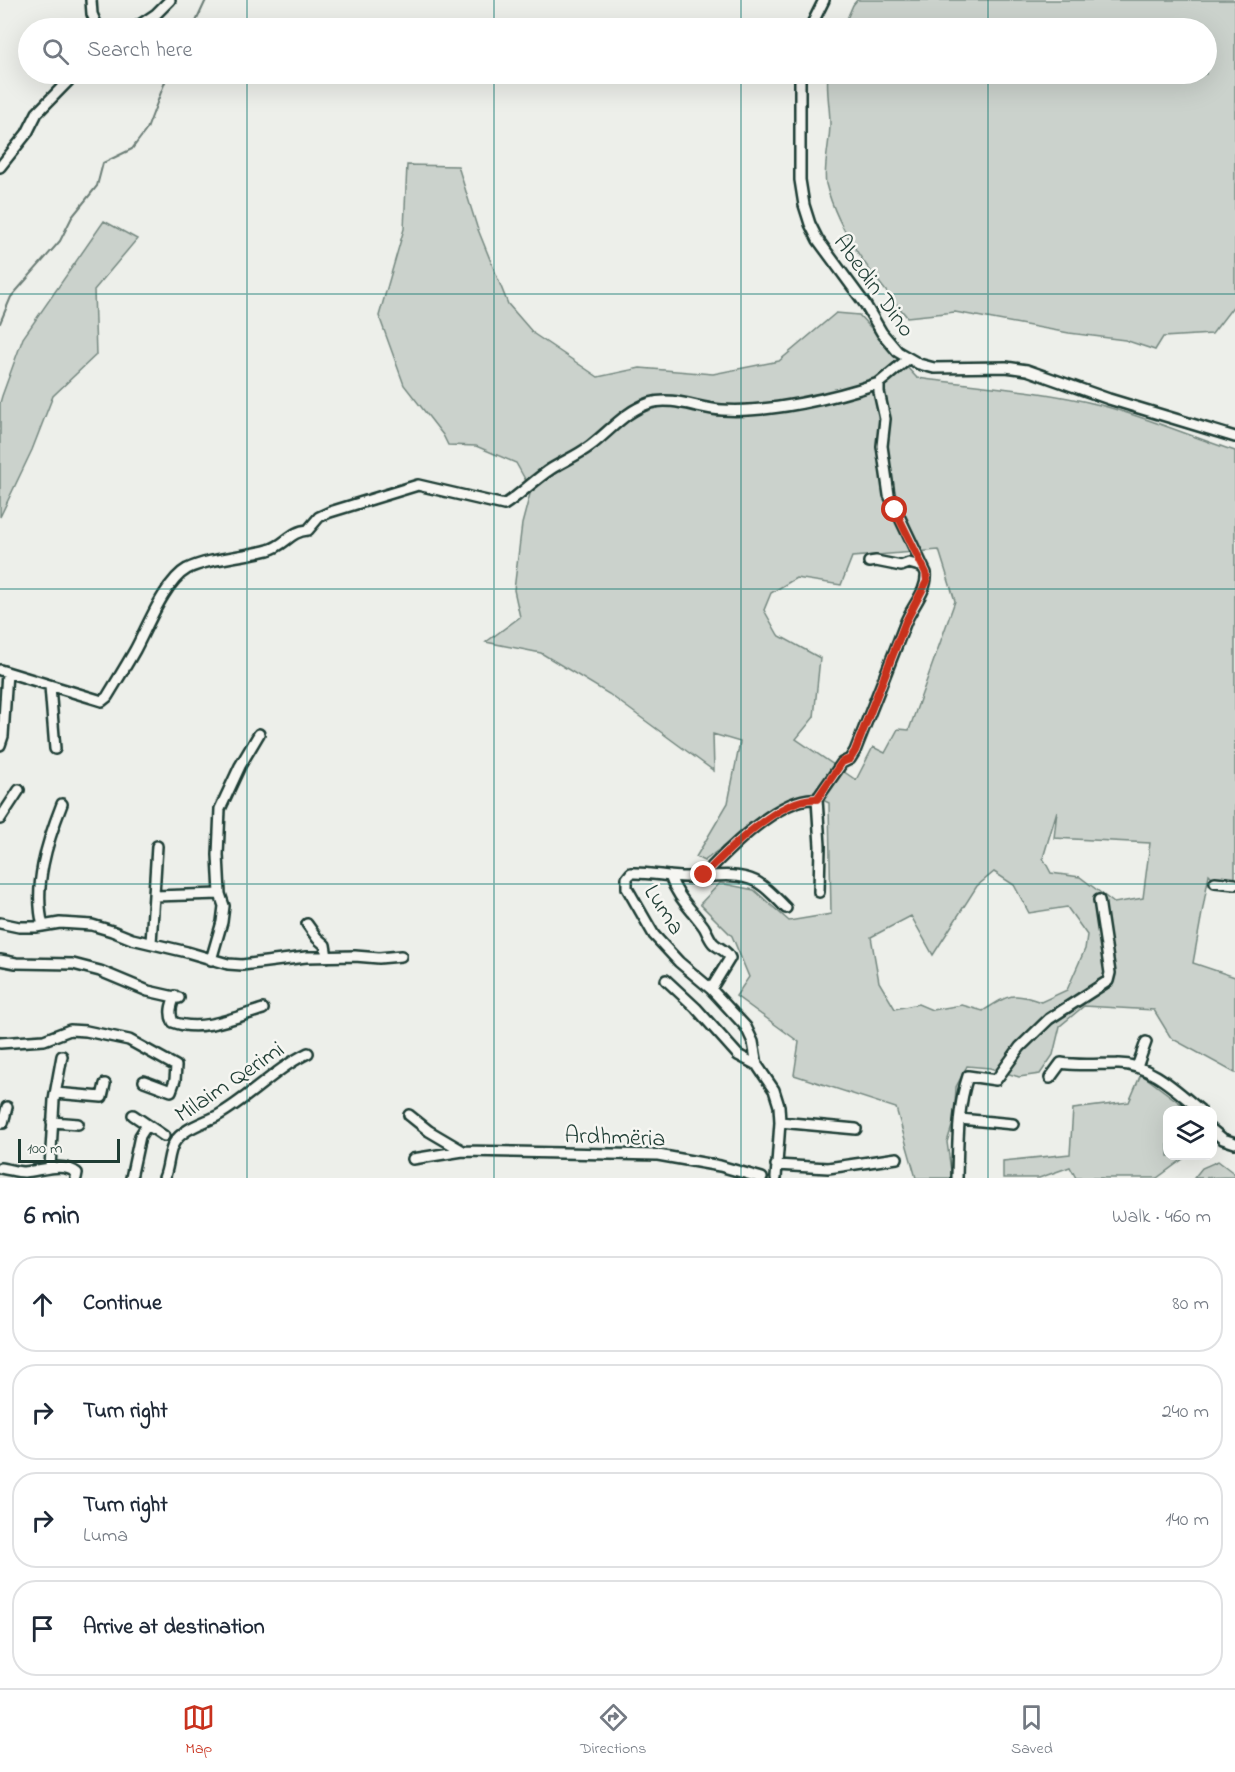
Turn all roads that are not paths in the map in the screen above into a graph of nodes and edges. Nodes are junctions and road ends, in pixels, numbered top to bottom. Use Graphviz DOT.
graph roads {
  1 [pos="91,0"];
  2 [pos="170,0"];
  3 [pos="824,0"];
  4 [pos="94,18"];
  5 [pos="150,18"];
  6 [pos="815,18"];
  7 [pos="65,84"];
  8 [pos="800,84"];
  9 [pos="0,167"];
  10 [pos="908,359"];
  11 [pos="879,383"];
  12 [pos="1235,437"];
  13 [pos="869,562"];
  14 [pos="923,567"];
  15 [pos="4,671"];
  16 [pos="50,686"];
  17 [pos="259,734"];
  18 [pos="0,745"];
  19 [pos="55,749"];
  20 [pos="19,790"];
  21 [pos="817,799"];
  22 [pos="62,804"];
  23 [pos="0,819"];
  24 [pos="157,846"];
  25 [pos="40,855"];
  26 [pos="704,875"];
  27 [pos="670,876"];
  28 [pos="1215,882"];
  29 [pos="1235,884"];
  30 [pos="819,892"];
  31 [pos="220,894"];
  32 [pos="154,896"];
  33 [pos="1100,900"];
  34 [pos="786,908"];
  35 [pos="0,923"];
  36 [pos="307,924"];
  37 [pos="40,927"];
  38 [pos="151,943"];
  39 [pos="401,956"];
  40 [pos="327,957"];
  41 [pos="0,960"];
  42 [pos="211,960"];
  43 [pos="666,980"];
  44 [pos="711,989"];
  45 [pos="264,1009"];
  46 [pos="1146,1042"];
  47 [pos="0,1043"];
  48 [pos="308,1053"];
  49 [pos="62,1056"];
  50 [pos="757,1065"];
  51 [pos="1137,1067"];
  52 [pos="1050,1078"];
  53 [pos="144,1081"];
  54 [pos="105,1084"];
  55 [pos="55,1092"];
  56 [pos="1195,1106"];
  57 [pos="7,1107"];
  58 [pos="133,1115"];
  59 [pos="409,1115"];
  60 [pos="960,1119"];
  61 [pos="51,1122"];
  62 [pos="780,1122"];
  63 [pos="0,1123"];
  64 [pos="78,1124"];
  65 [pos="1013,1124"];
  66 [pos="147,1125"];
  67 [pos="856,1129"];
  68 [pos="1217,1134"];
  69 [pos="164,1136"];
  70 [pos="1235,1143"];
  71 [pos="463,1151"];
  72 [pos="897,1158"];
  73 [pos="413,1159"];
  74 [pos="776,1165"];
  75 [pos="50,1167"];
  76 [pos="0,1168"];
  77 [pos="23,1175"];
  78 [pos="76,1178"];
  79 [pos="131,1178"];
  80 [pos="164,1178"];
  81 [pos="762,1178"];
  82 [pos="776,1178"];
  83 [pos="957,1178"];
  1 -- 4 [label="street"];
  2 -- 5 [label="street"];
  3 -- 6 [label="street"];
  7 -- 9 [label="street"];
  8 -- 10 [label="street, Abedin Dino"];
  10 -- 11 [label="street"];
  10 -- 12 [label="street, Abedin Dino"];
  11 -- 14 [label="street"];
  11 -- 16 [label="street"];
  13 -- 14 [label="street"];
  14 -- 21 [label="street"];
  15 -- 16 [label="street"];
  15 -- 18 [label="street"];
  16 -- 19 [label="street"];
  17 -- 31 [label="street"];
  20 -- 23 [label="street"];
  21 -- 26 [label="street"];
  21 -- 30 [label="street"];
  22 -- 37 [label="street"];
  24 -- 32 [label="street"];
  25 -- 37 [label="street"];
  26 -- 27 [label="street, Luma"];
  26 -- 34 [label="street, Luma"];
  27 -- 44 [label="street, Luma"];
  27 -- 44 [label="street, Luma"];
  28 -- 29 [label="street"];
  31 -- 32 [label="street"];
  31 -- 42 [label="street"];
  32 -- 38 [label="street"];
  33 -- 60 [label="street"];
  35 -- 37 [label="street"];
  36 -- 40 [label="street"];
  37 -- 38 [label="street"];
  38 -- 42 [label="street"];
  39 -- 40 [label="street"];
  40 -- 42 [label="street"];
  41 -- 45 [label="street"];
  43 -- 50 [label="street"];
  44 -- 50 [label="street, Luma"];
  46 -- 51 [label="street"];
  47 -- 53 [label="street"];
  48 -- 80 [label="street, Milaim Qerimi"];
  49 -- 55 [label="street"];
  50 -- 62 [label="street"];
  51 -- 52 [label="street"];
  51 -- 56 [label="street"];
  54 -- 55 [label="street"];
  55 -- 61 [label="street"];
  57 -- 63 [label="street"];
  58 -- 66 [label="street"];
  59 -- 71 [label="street, Ardhmëria"];
  60 -- 65 [label="street"];
  60 -- 83 [label="street"];
  61 -- 64 [label="street"];
  61 -- 75 [label="street"];
  62 -- 67 [label="street"];
  62 -- 74 [label="street"];
  66 -- 69 [label="street"];
  66 -- 79 [label="street"];
  68 -- 70 [label="street"];
  71 -- 73 [label="street, Ardhmëria"];
  71 -- 81 [label="street, Ardhmëria"];
  72 -- 74 [label="street"];
  74 -- 82 [label="street"];
  75 -- 77 [label="street"];
  75 -- 78 [label="street"];
  76 -- 77 [label="street"];
}
